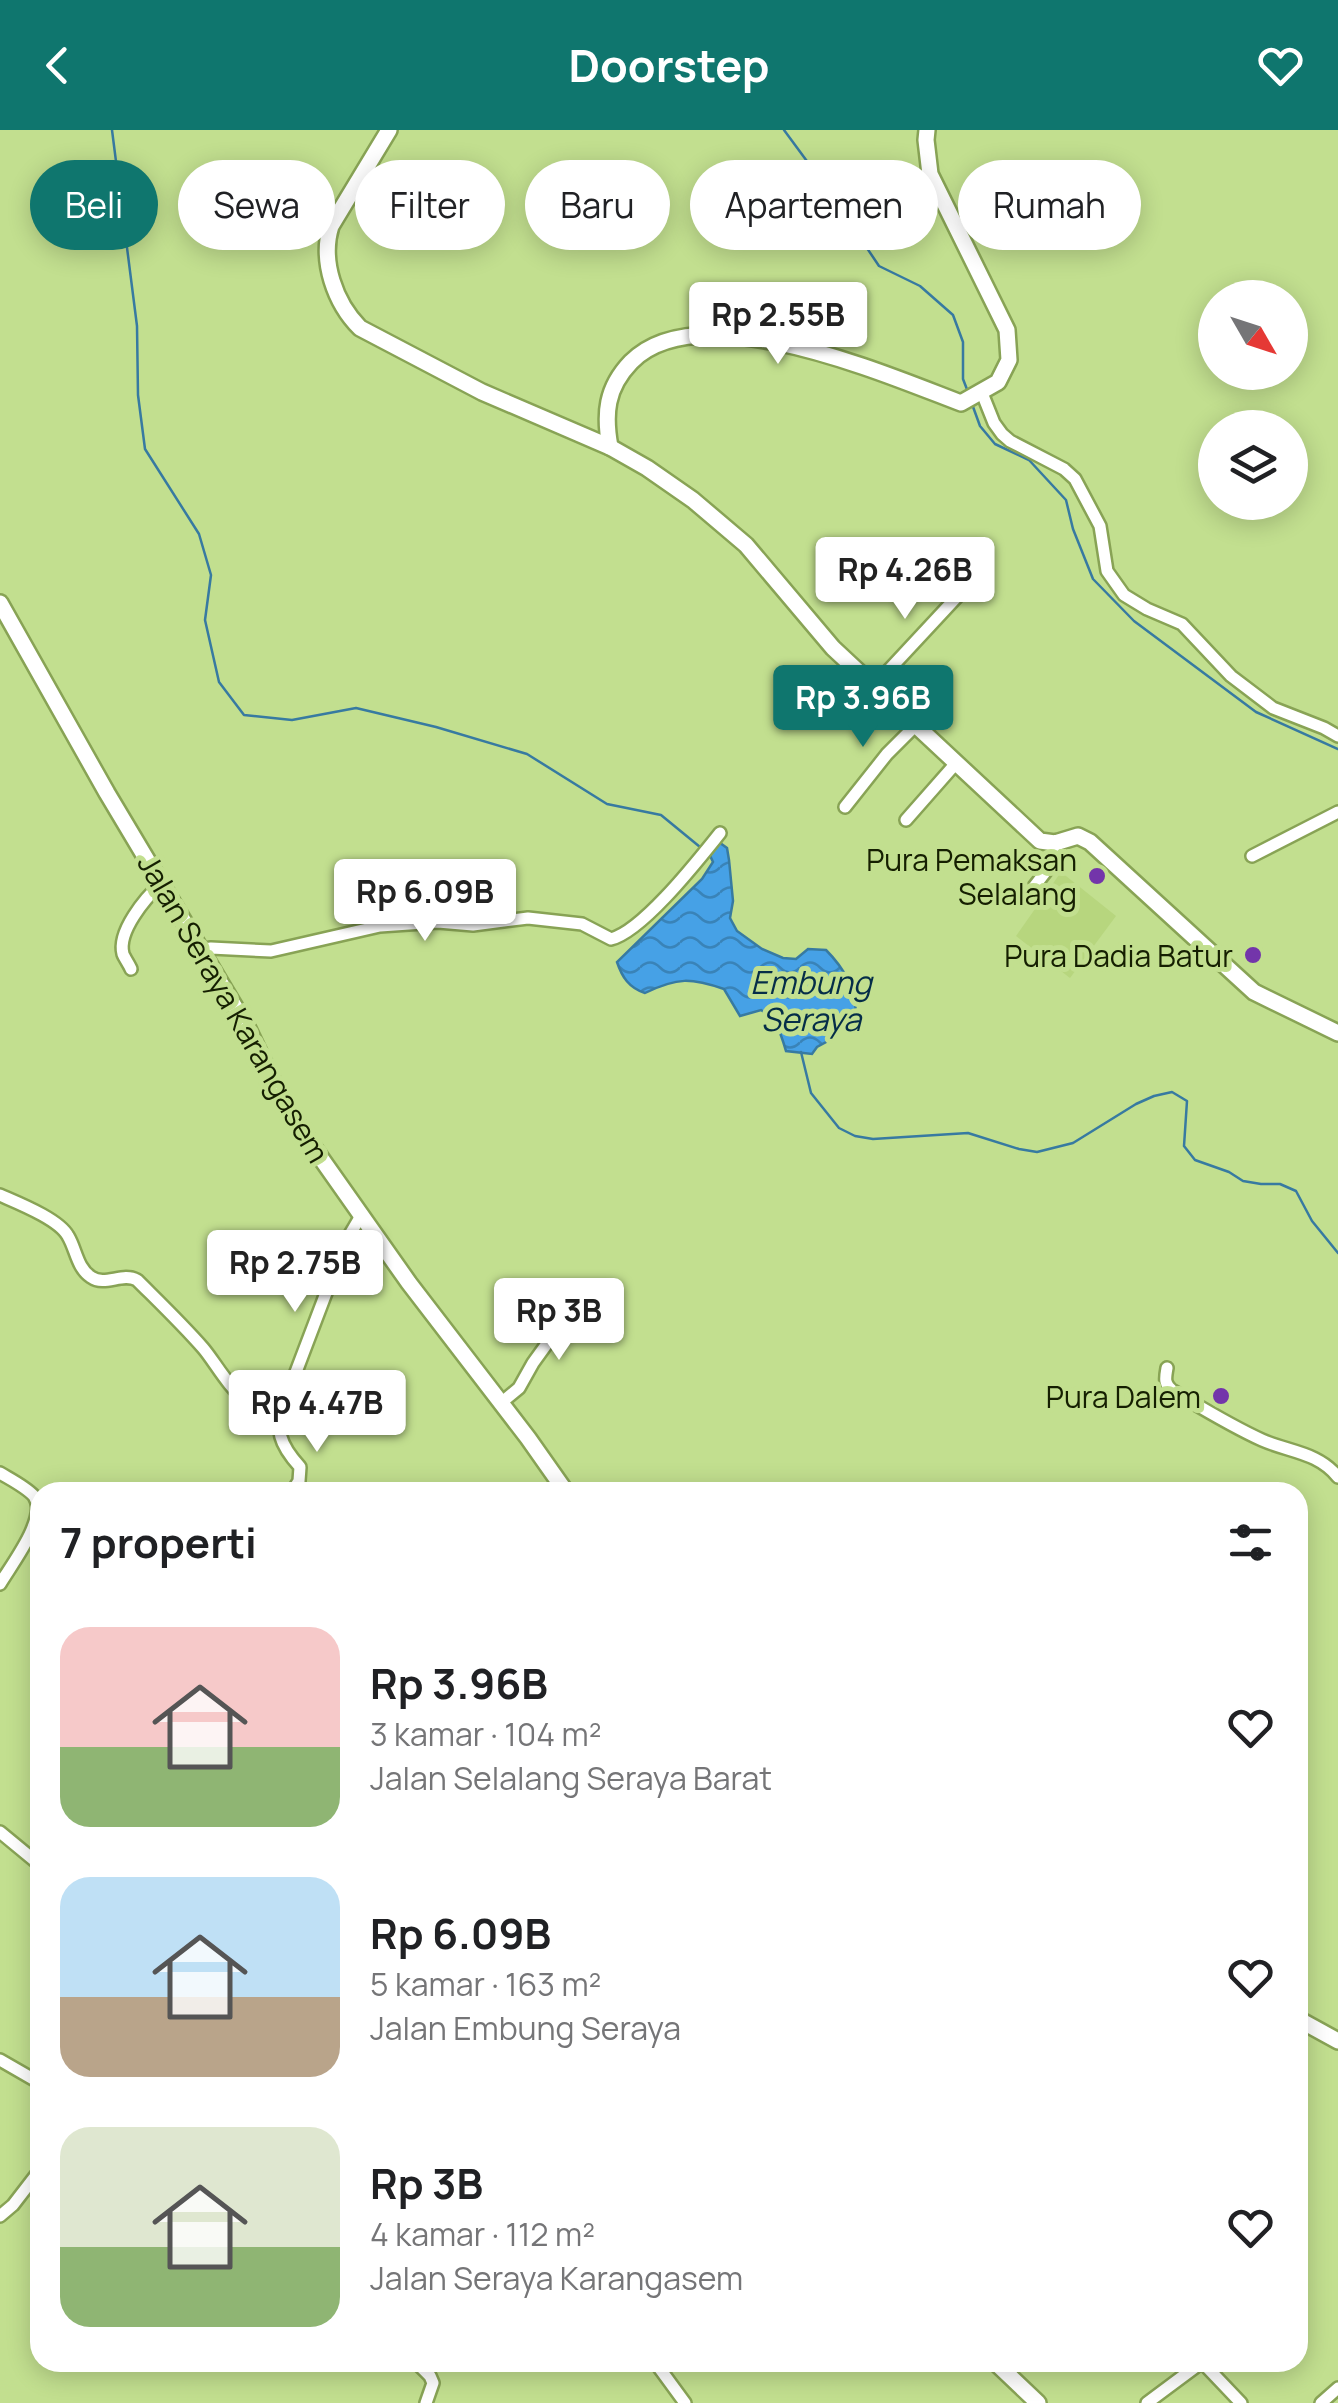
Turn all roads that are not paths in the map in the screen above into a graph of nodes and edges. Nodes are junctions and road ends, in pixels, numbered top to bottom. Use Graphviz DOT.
graph roads {
  1 [pos="390,130"];
  2 [pos="926,130"];
  3 [pos="980,394"];
  4 [pos="606,418"];
  5 [pos="576,432"];
  6 [pos="610,448"];
  7 [pos="967,586"];
  8 [pos="0,603"];
  9 [pos="874,686"];
  10 [pos="916,725"];
  11 [pos="1338,736"];
  12 [pos="957,762"];
  13 [pos="845,807"];
  14 [pos="1338,812"];
  15 [pos="906,820"];
  16 [pos="720,833"];
  17 [pos="1055,843"];
  18 [pos="1252,856"];
  19 [pos="161,884"];
  20 [pos="1023,901"];
  21 [pos="200,950"];
  22 [pos="131,969"];
  23 [pos="1338,1033"];
  24 [pos="0,1195"];
  25 [pos="362,1214"];
  26 [pos="584,1292"];
  27 [pos="1167,1368"];
  28 [pos="285,1402"];
  29 [pos="502,1403"];
  30 [pos="0,1473"];
  31 [pos="1338,1477"];
  32 [pos="298,1482"];
  33 [pos="559,1482"];
  34 [pos="30,1494"];
  35 [pos="30,1535"];
  36 [pos="0,1584"];
  37 [pos="0,1832"];
  38 [pos="30,1857"];
  39 [pos="1308,2025"];
  40 [pos="1338,2041"];
  41 [pos="0,2060"];
  42 [pos="30,2077"];
  43 [pos="30,2183"];
  44 [pos="0,2216"];
  45 [pos="426,2372"];
  46 [pos="662,2372"];
  47 [pos="1005,2372"];
  48 [pos="1189,2372"];
  49 [pos="1212,2372"];
  50 [pos="1338,2388"];
  51 [pos="426,2403"];
  52 [pos="685,2403"];
  53 [pos="1038,2403"];
  54 [pos="1147,2403"];
  55 [pos="1241,2403"];
  56 [pos="1321,2403"];
  1 -- 5 [label="street"];
  2 -- 3 [label="street"];
  3 -- 4 [label="street"];
  3 -- 11 [label="street"];
  4 -- 5 [label="street"];
  4 -- 6 [label="street"];
  5 -- 6 [label="street"];
  6 -- 9 [label="street"];
  7 -- 9 [label="street"];
  8 -- 19 [label="street, Jalan Seraya Karangasem"];
  9 -- 10 [label="street"];
  10 -- 12 [label="street"];
  10 -- 13 [label="street"];
  12 -- 15 [label="street"];
  12 -- 17 [label="street"];
  14 -- 18 [label="street"];
  16 -- 21 [label="street"];
  17 -- 20 [label="street"];
  17 -- 23 [label="street"];
  19 -- 21 [label="street, Jalan Seraya Karangasem"];
  19 -- 22 [label="street"];
  21 -- 25 [label="street, Jalan Seraya Karangasem"];
  24 -- 28 [label="street"];
  25 -- 28 [label="street"];
  25 -- 29 [label="street, Jalan Seraya Karangasem"];
  26 -- 29 [label="street"];
  27 -- 31 [label="street"];
  28 -- 32 [label="street"];
  29 -- 33 [label="street, Jalan Seraya Karangasem"];
  30 -- 34 [label="street"];
  35 -- 36 [label="street"];
  37 -- 38 [label="street"];
  39 -- 40 [label="street"];
  41 -- 42 [label="street"];
  43 -- 44 [label="street"];
  45 -- 51 [label="street"];
  46 -- 52 [label="street"];
  47 -- 53 [label="street"];
  48 -- 54 [label="street"];
  49 -- 55 [label="street"];
  50 -- 56 [label="street"];
}
